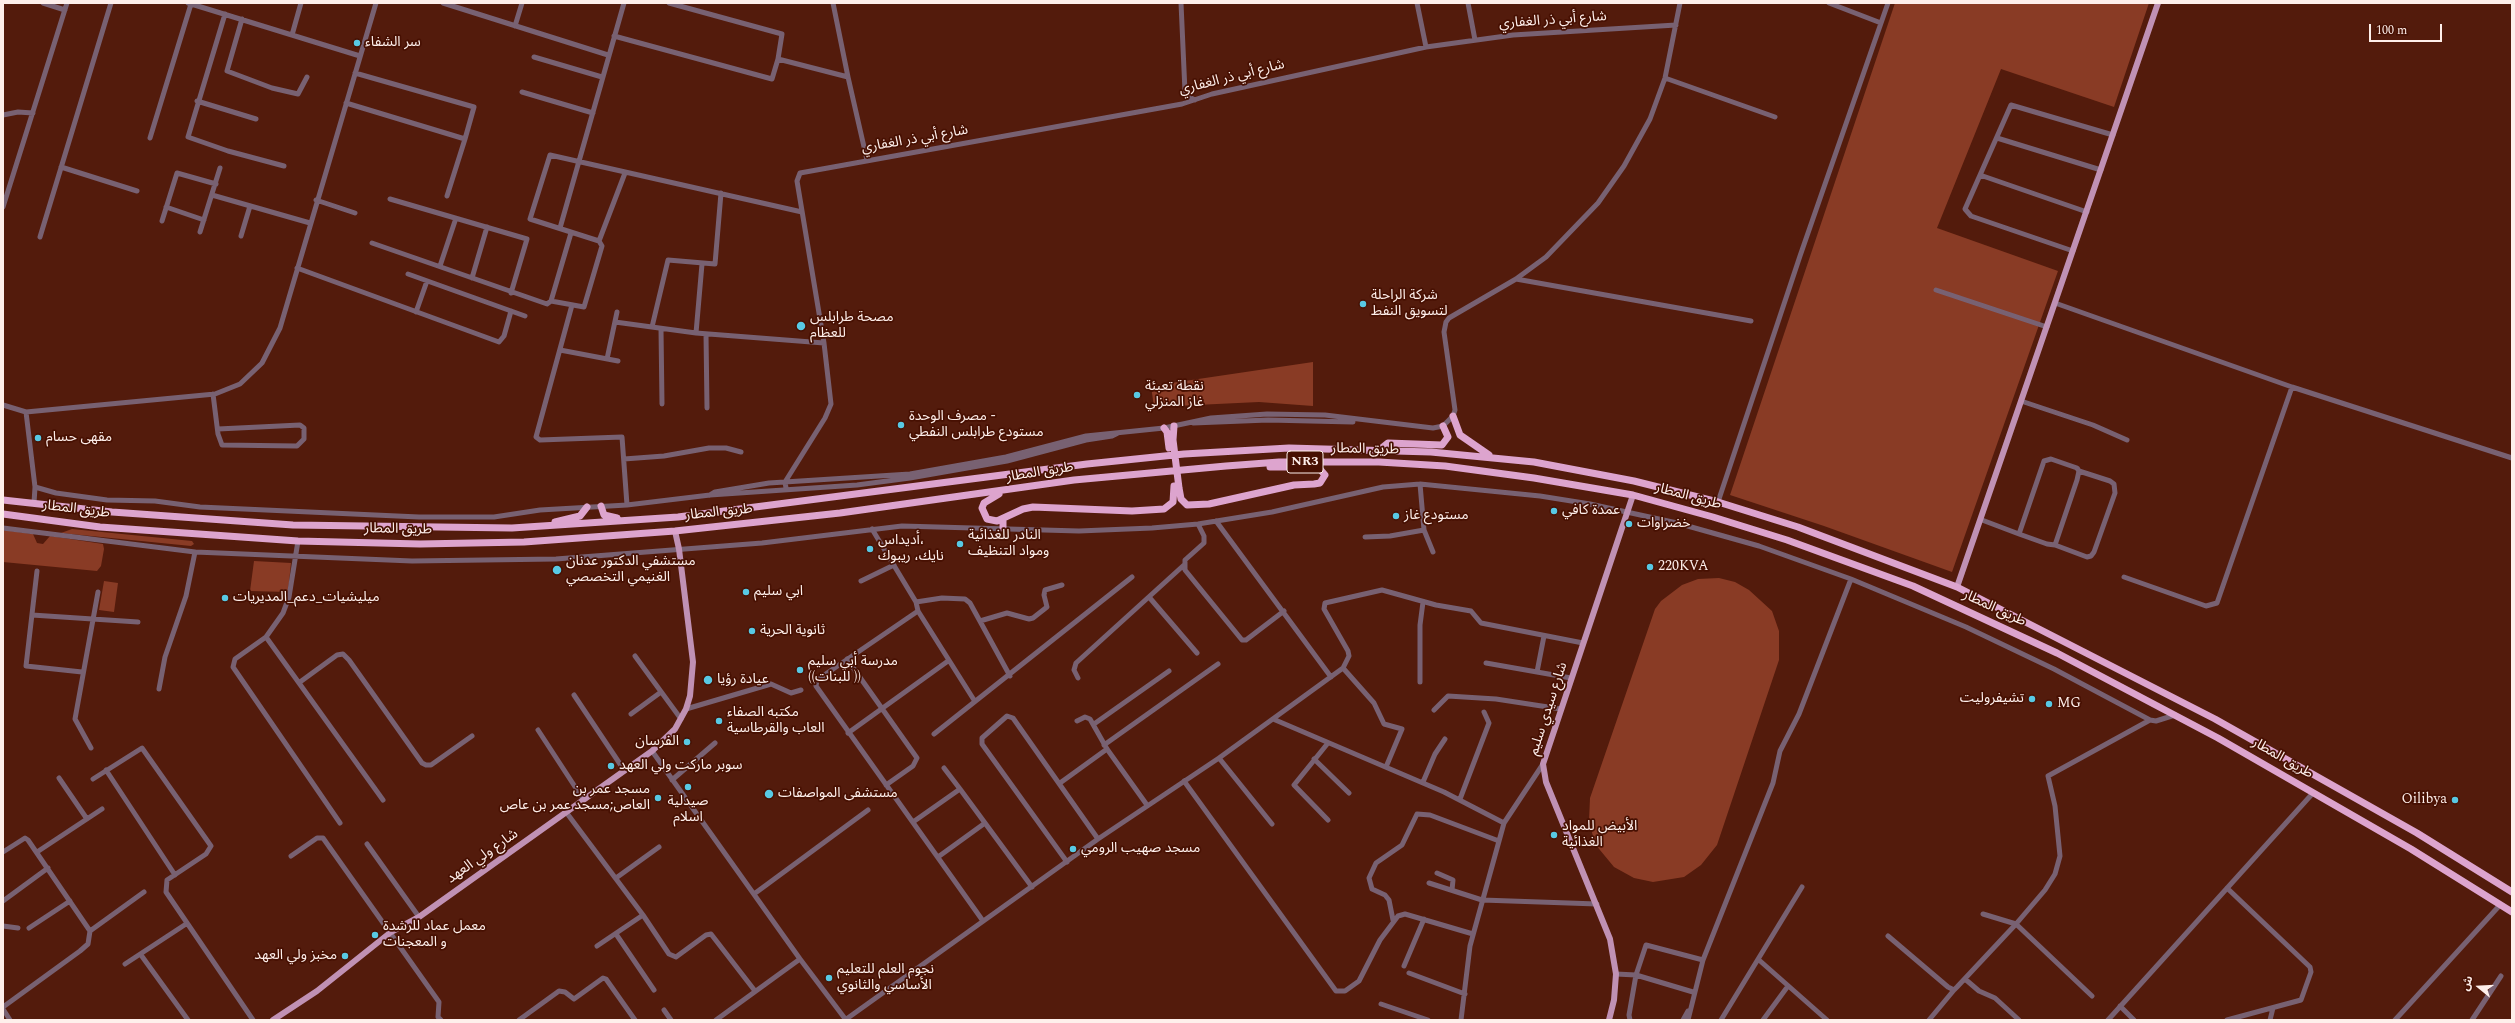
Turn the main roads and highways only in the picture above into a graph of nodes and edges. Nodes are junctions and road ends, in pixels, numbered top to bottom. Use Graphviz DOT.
graph roads {
  1 [pos="2158,3"];
  2 [pos="1454,416"];
  3 [pos="1174,426"];
  4 [pos="1443,426"];
  5 [pos="1164,428"];
  6 [pos="1171,440"];
  7 [pos="1378,451"];
  8 [pos="1491,456"];
  9 [pos="1226,466"];
  10 [pos="1177,488"];
  11 [pos="1009,491"];
  12 [pos="1633,495"];
  13 [pos="3,500"];
  14 [pos="601,506"];
  15 [pos="587,507"];
  16 [pos="3,514"];
  17 [pos="1003,519"];
  18 [pos="633,520"];
  19 [pos="528,527"];
  20 [pos="1003,528"];
  21 [pos="674,532"];
  22 [pos="1957,588"];
  23 [pos="2512,892"];
  24 [pos="2512,912"];
  25 [pos="273,1020"];
  26 [pos="1609,1020"];
  1 -- 22 [label="main road"];
  2 -- 8 [label="highway"];
  3 -- 6 [label="highway"];
  4 -- 7 [label="highway"];
  5 -- 6 [label="highway"];
  6 -- 10 [label="highway"];
  7 -- 8 [label="highway, طريق المطار / NR3"];
  7 -- 18 [label="highway, طريق المطار / NR3"];
  8 -- 22 [label="highway, طريق المطار / NR3"];
  9 -- 10 [label="highway"];
  9 -- 11 [label="highway, طريق المطار / NR3"];
  9 -- 12 [label="highway, طريق المطار / NR3"];
  10 -- 17 [label="highway"];
  11 -- 17 [label="highway"];
  11 -- 21 [label="highway, طريق المطار / NR3"];
  12 -- 24 [label="highway, طريق المطار / NR3"];
  12 -- 26 [label="main road, شارع سيدي سليم"];
  13 -- 19 [label="highway, طريق المطار / NR3"];
  14 -- 18 [label="highway"];
  15 -- 19 [label="highway"];
  16 -- 21 [label="highway, طريق المطار / NR3"];
  17 -- 20 [label="highway"];
  18 -- 19 [label="highway, طريق المطار / NR3"];
  21 -- 25 [label="main road, شارع ولي العهد"];
  22 -- 23 [label="highway, طريق المطار / NR3"];
}
